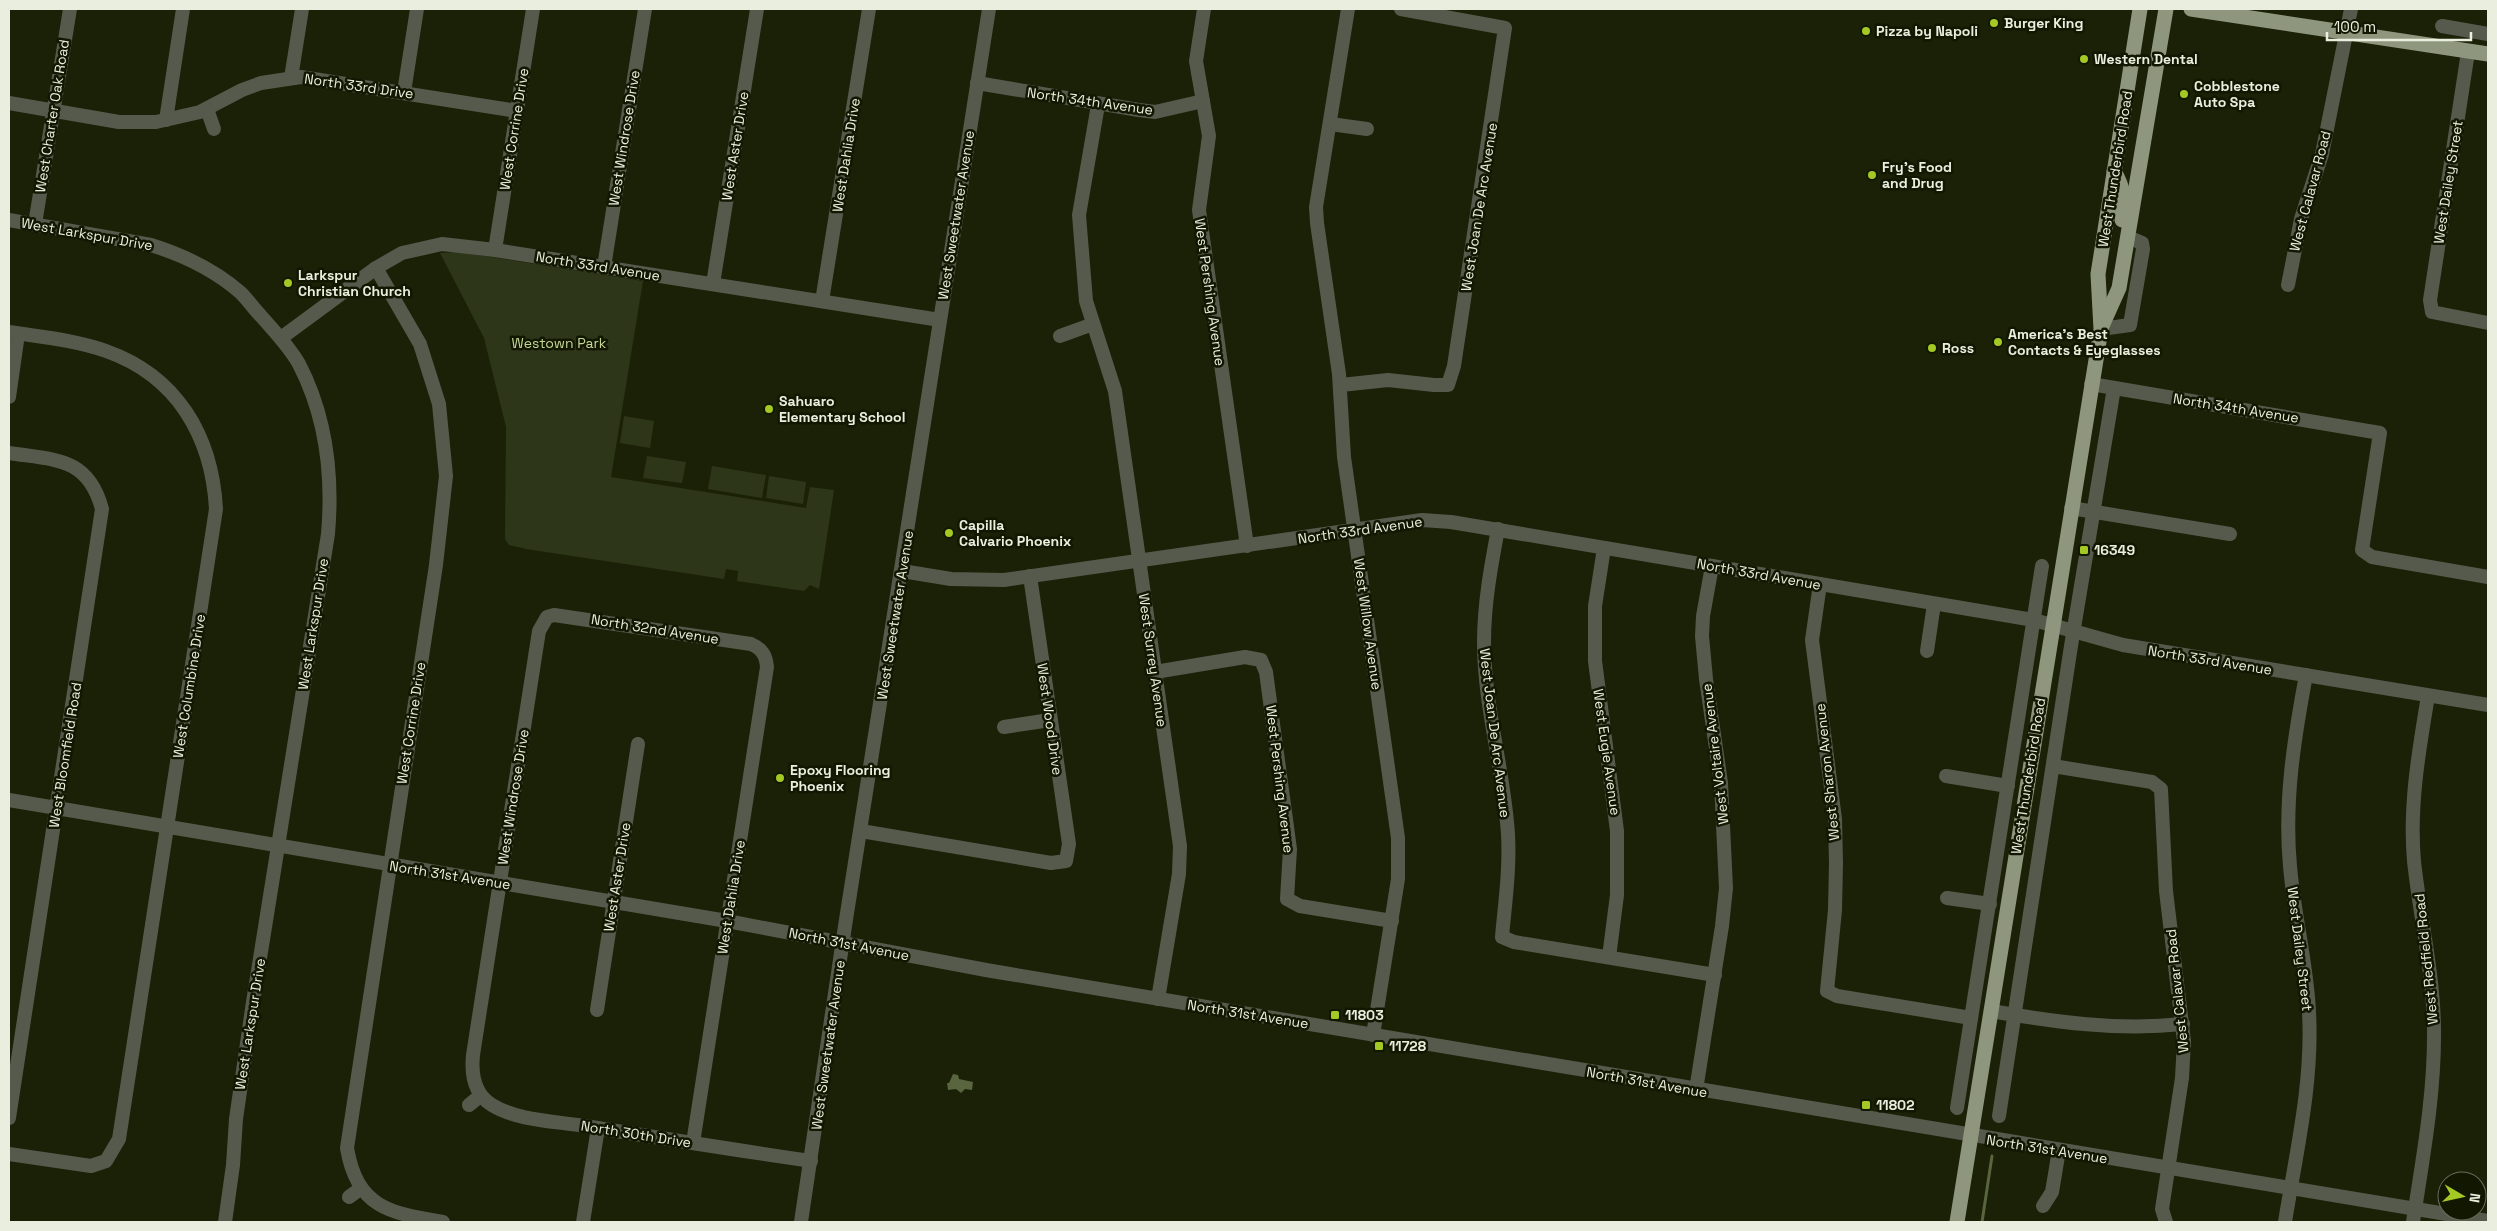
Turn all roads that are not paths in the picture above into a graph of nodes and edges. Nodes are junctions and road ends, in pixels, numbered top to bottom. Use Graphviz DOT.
graph roads {
  1 [pos="70,9"];
  2 [pos="183,9"];
  3 [pos="302,9"];
  4 [pos="417,9"];
  5 [pos="533,9"];
  6 [pos="644,9"];
  7 [pos="757,9"];
  8 [pos="869,9"];
  9 [pos="989,9"];
  10 [pos="1204,9"];
  11 [pos="1348,9"];
  12 [pos="1401,9"];
  13 [pos="2140,9"];
  14 [pos="2166,9"];
  15 [pos="2190,9"];
  16 [pos="2351,9"];
  17 [pos="2442,26"];
  18 [pos="2346,34"];
  19 [pos="2488,34"];
  20 [pos="2468,52"];
  21 [pos="2488,54"];
  22 [pos="291,78"];
  23 [pos="977,83"];
  24 [pos="404,92"];
  25 [pos="1203,101"];
  26 [pos="9,103"];
  27 [pos="1098,105"];
  28 [pos="206,109"];
  29 [pos="53,110"];
  30 [pos="517,111"];
  31 [pos="166,120"];
  32 [pos="1330,124"];
  33 [pos="214,129"];
  34 [pos="1367,129"];
  35 [pos="2114,171"];
  36 [pos="9,220"];
  37 [pos="35,224"];
  38 [pos="2128,236"];
  39 [pos="495,250"];
  40 [pos="2125,254"];
  41 [pos="604,267"];
  42 [pos="376,268"];
  43 [pos="713,284"];
  44 [pos="2288,285"];
  45 [pos="822,301"];
  46 [pos="940,320"];
  47 [pos="2488,323"];
  48 [pos="1093,324"];
  49 [pos="2101,329"];
  50 [pos="13,333"];
  51 [pos="1060,336"];
  52 [pos="281,338"];
  53 [pos="2092,384"];
  54 [pos="1341,385"];
  55 [pos="2114,388"];
  56 [pos="9,397"];
  57 [pos="9,453"];
  58 [pos="2070,508"];
  59 [pos="2094,512"];
  60 [pos="1498,529"];
  61 [pos="1354,530"];
  62 [pos="2230,534"];
  63 [pos="1247,546"];
  64 [pos="1604,548"];
  65 [pos="1139,561"];
  66 [pos="1712,566"];
  67 [pos="2042,566"];
  68 [pos="902,571"];
  69 [pos="1030,576"];
  70 [pos="2488,577"];
  71 [pos="1820,584"];
  72 [pos="1934,604"];
  73 [pos="547,618"];
  74 [pos="2034,620"];
  75 [pos="2051,626"];
  76 [pos="2073,633"];
  77 [pos="762,651"];
  78 [pos="1927,651"];
  79 [pos="1155,672"];
  80 [pos="2306,675"];
  81 [pos="2428,696"];
  82 [pos="2488,705"];
  83 [pos="1050,720"];
  84 [pos="1004,728"];
  85 [pos="638,744"];
  86 [pos="2053,766"];
  87 [pos="1946,776"];
  88 [pos="2008,786"];
  89 [pos="9,800"];
  90 [pos="57,808"];
  91 [pos="167,826"];
  92 [pos="861,831"];
  93 [pos="278,845"];
  94 [pos="390,865"];
  95 [pos="499,883"];
  96 [pos="1947,898"];
  97 [pos="612,902"];
  98 [pos="1990,904"];
  99 [pos="727,921"];
  100 [pos="1392,921"];
  101 [pos="843,943"];
  102 [pos="1609,957"];
  103 [pos="1715,975"];
  104 [pos="1158,999"];
  105 [pos="597,1010"];
  106 [pos="1991,1011"];
  107 [pos="2013,1015"];
  108 [pos="1971,1018"];
  109 [pos="2183,1024"];
  110 [pos="1373,1035"];
  111 [pos="1696,1090"];
  112 [pos="480,1096"];
  113 [pos="469,1105"];
  114 [pos="1957,1108"];
  115 [pos="1999,1116"];
  116 [pos="9,1118"];
  117 [pos="598,1128"];
  118 [pos="1971,1136"];
  119 [pos="693,1143"];
  120 [pos="2059,1150"];
  121 [pos="9,1154"];
  122 [pos="811,1161"];
  123 [pos="2168,1168"];
  124 [pos="2291,1189"];
  125 [pos="2043,1206"];
  126 [pos="2414,1216"];
  127 [pos="2488,1221"];
  128 [pos="225,1222"];
  129 [pos="443,1222"];
  130 [pos="583,1222"];
  131 [pos="801,1222"];
  132 [pos="1957,1222"];
  133 [pos="2166,1222"];
  134 [pos="2286,1222"];
  1 -- 29 [label="street, West Charter Oak Road"];
  2 -- 31 [label="street"];
  3 -- 22 [label="street"];
  4 -- 24 [label="street"];
  5 -- 30 [label="street, West Corrine Drive"];
  6 -- 41 [label="street, West Windrose Drive"];
  7 -- 43 [label="street, West Aster Drive"];
  8 -- 45 [label="street, West Dahlia Drive"];
  9 -- 23 [label="street, West Sweetwater Avenue"];
  10 -- 25 [label="street, West Pershing Avenue"];
  11 -- 32 [label="street, West Willow Avenue"];
  12 -- 54 [label="street, West Joan De Arc Avenue"];
  13 -- 35 [label="main road, West Thunderbird Road"];
  14 -- 38 [label="main road, West Thunderbird Road"];
  15 -- 18 [label="main road"];
  16 -- 18 [label="street, West Calavar Road"];
  17 -- 19 [label="street"];
  18 -- 20 [label="main road"];
  18 -- 44 [label="street, West Calavar Road"];
  20 -- 21 [label="main road"];
  20 -- 47 [label="street, West Dailey Street"];
  22 -- 24 [label="street, North 33rd Drive"];
  22 -- 28 [label="street, North 33rd Drive"];
  23 -- 27 [label="street, North 34th Avenue"];
  23 -- 46 [label="street, West Sweetwater Avenue"];
  24 -- 30 [label="street, North 33rd Drive"];
  25 -- 27 [label="street, North 34th Avenue"];
  25 -- 63 [label="street, West Pershing Avenue"];
  26 -- 29 [label="street, North 33rd Drive"];
  27 -- 48 [label="street, West Surrey Avenue"];
  28 -- 31 [label="street, North 33rd Drive"];
  28 -- 33 [label="street"];
  29 -- 31 [label="street, North 33rd Drive"];
  29 -- 37 [label="street, West Charter Oak Road"];
  30 -- 39 [label="street, West Corrine Drive"];
  32 -- 34 [label="street"];
  32 -- 54 [label="street, West Willow Avenue"];
  35 -- 40 [label="main road"];
  35 -- 49 [label="main road, West Thunderbird Road"];
  36 -- 37 [label="street, West Larkspur Drive"];
  37 -- 52 [label="street, West Larkspur Drive"];
  38 -- 40 [label="main road, West Thunderbird Road"];
  38 -- 49 [label="street, West Thunderbird Road"];
  39 -- 41 [label="street, North 33rd Avenue"];
  39 -- 42 [label="street, North 33rd Avenue"];
  40 -- 49 [label="main road, West Thunderbird Road"];
  41 -- 43 [label="street, North 33rd Avenue"];
  42 -- 52 [label="street, North 33rd Avenue"];
  42 -- 94 [label="street, West Corrine Drive"];
  43 -- 45 [label="street, North 33rd Avenue"];
  45 -- 46 [label="street, North 33rd Avenue"];
  46 -- 68 [label="street, West Sweetwater Avenue"];
  48 -- 51 [label="street"];
  48 -- 65 [label="street, West Surrey Avenue"];
  49 -- 53 [label="main road, West Thunderbird Road"];
  50 -- 56 [label="street"];
  50 -- 91 [label="street, West Columbine Drive"];
  52 -- 93 [label="street, West Larkspur Drive"];
  53 -- 55 [label="street, North 34th Avenue"];
  53 -- 58 [label="main road, West Thunderbird Road"];
  54 -- 61 [label="street, West Willow Avenue"];
  55 -- 59 [label="street, West Thunderbird Road"];
  55 -- 70 [label="street, North 34th Avenue"];
  57 -- 90 [label="street, West Bloomfield Road"];
  58 -- 59 [label="street"];
  58 -- 75 [label="main road, West Thunderbird Road"];
  59 -- 62 [label="street"];
  59 -- 76 [label="street, West Thunderbird Road"];
  60 -- 61 [label="street, North 33rd Avenue"];
  60 -- 64 [label="street, North 33rd Avenue"];
  60 -- 102 [label="street, West Joan De Arc Avenue"];
  61 -- 63 [label="street, North 33rd Avenue"];
  61 -- 100 [label="street, West Willow Avenue"];
  63 -- 65 [label="street, North 33rd Avenue"];
  64 -- 66 [label="street, North 33rd Avenue"];
  64 -- 102 [label="street, West Eugie Avenue"];
  65 -- 69 [label="street, North 33rd Avenue"];
  65 -- 79 [label="street, West Surrey Avenue"];
  66 -- 71 [label="street, North 33rd Avenue"];
  66 -- 103 [label="street, West Voltaire Avenue"];
  67 -- 74 [label="street, West Thunderbird Road"];
  68 -- 69 [label="street, North 33rd Avenue"];
  68 -- 92 [label="street, West Sweetwater Avenue"];
  69 -- 83 [label="street, West Wood Drive"];
  71 -- 72 [label="street, North 33rd Avenue"];
  71 -- 108 [label="street, West Sharon Avenue"];
  72 -- 74 [label="street, North 33rd Avenue"];
  72 -- 78 [label="street"];
  73 -- 77 [label="street, North 32nd Avenue"];
  73 -- 95 [label="street, West Windrose Drive"];
  74 -- 75 [label="street, North 33rd Avenue"];
  74 -- 88 [label="street, West Thunderbird Road"];
  75 -- 76 [label="street, North 33rd Avenue"];
  75 -- 106 [label="main road, West Thunderbird Road"];
  76 -- 80 [label="street, North 33rd Avenue"];
  76 -- 86 [label="street, West Thunderbird Road"];
  77 -- 99 [label="street, West Dahlia Drive"];
  79 -- 100 [label="street, West Pershing Avenue"];
  79 -- 104 [label="street, West Surrey Avenue"];
  80 -- 81 [label="street, North 33rd Avenue"];
  80 -- 124 [label="street, West Dailey Street"];
  81 -- 82 [label="street, North 33rd Avenue"];
  81 -- 126 [label="street, West Redfield Road"];
  83 -- 84 [label="street"];
  83 -- 92 [label="street, West Wood Drive"];
  85 -- 97 [label="street, West Aster Drive"];
  86 -- 107 [label="street, West Thunderbird Road"];
  86 -- 109 [label="street, West Calavar Road"];
  87 -- 88 [label="street"];
  88 -- 98 [label="street, West Thunderbird Road"];
  89 -- 90 [label="street, North 31st Avenue"];
  90 -- 91 [label="street, North 31st Avenue"];
  90 -- 116 [label="street, West Bloomfield Road"];
  91 -- 93 [label="street, North 31st Avenue"];
  91 -- 121 [label="street, West Columbine Drive"];
  92 -- 101 [label="street, West Sweetwater Avenue"];
  93 -- 94 [label="street, North 31st Avenue"];
  93 -- 128 [label="street, West Larkspur Drive"];
  94 -- 95 [label="street, North 31st Avenue"];
  94 -- 129 [label="street, West Corrine Drive"];
  95 -- 97 [label="street, North 31st Avenue"];
  95 -- 112 [label="street, West Windrose Drive"];
  96 -- 98 [label="street"];
  97 -- 99 [label="street, North 31st Avenue"];
  97 -- 105 [label="street, West Aster Drive"];
  98 -- 108 [label="street, West Thunderbird Road"];
  99 -- 101 [label="street, North 31st Avenue"];
  99 -- 119 [label="street, West Dahlia Drive"];
  100 -- 110 [label="street, West Willow Avenue"];
  101 -- 104 [label="street, North 31st Avenue"];
  101 -- 122 [label="street, West Sweetwater Avenue"];
  102 -- 103 [label="street"];
  103 -- 111 [label="street, West Voltaire Avenue"];
  104 -- 110 [label="street, North 31st Avenue"];
  106 -- 107 [label="street"];
  106 -- 118 [label="main road, West Thunderbird Road"];
  107 -- 109 [label="street"];
  107 -- 115 [label="street, West Thunderbird Road"];
  108 -- 114 [label="street, West Thunderbird Road"];
  109 -- 123 [label="street, West Calavar Road"];
  110 -- 111 [label="street, North 31st Avenue"];
  111 -- 118 [label="street, North 31st Avenue"];
  112 -- 113 [label="street"];
  112 -- 117 [label="street, North 30th Drive"];
  117 -- 119 [label="street, North 30th Drive"];
  117 -- 130 [label="street"];
  118 -- 120 [label="street, North 31st Avenue"];
  118 -- 132 [label="main road, West Thunderbird Road"];
  119 -- 122 [label="street, North 30th Drive"];
  120 -- 123 [label="street, North 31st Avenue"];
  120 -- 125 [label="street"];
  122 -- 131 [label="street, West Sweetwater Avenue"];
  123 -- 124 [label="street, North 31st Avenue"];
  123 -- 133 [label="street, West Calavar Road"];
  124 -- 126 [label="street, North 31st Avenue"];
  124 -- 134 [label="street, West Dailey Street"];
  126 -- 127 [label="street, North 31st Avenue"];
}
